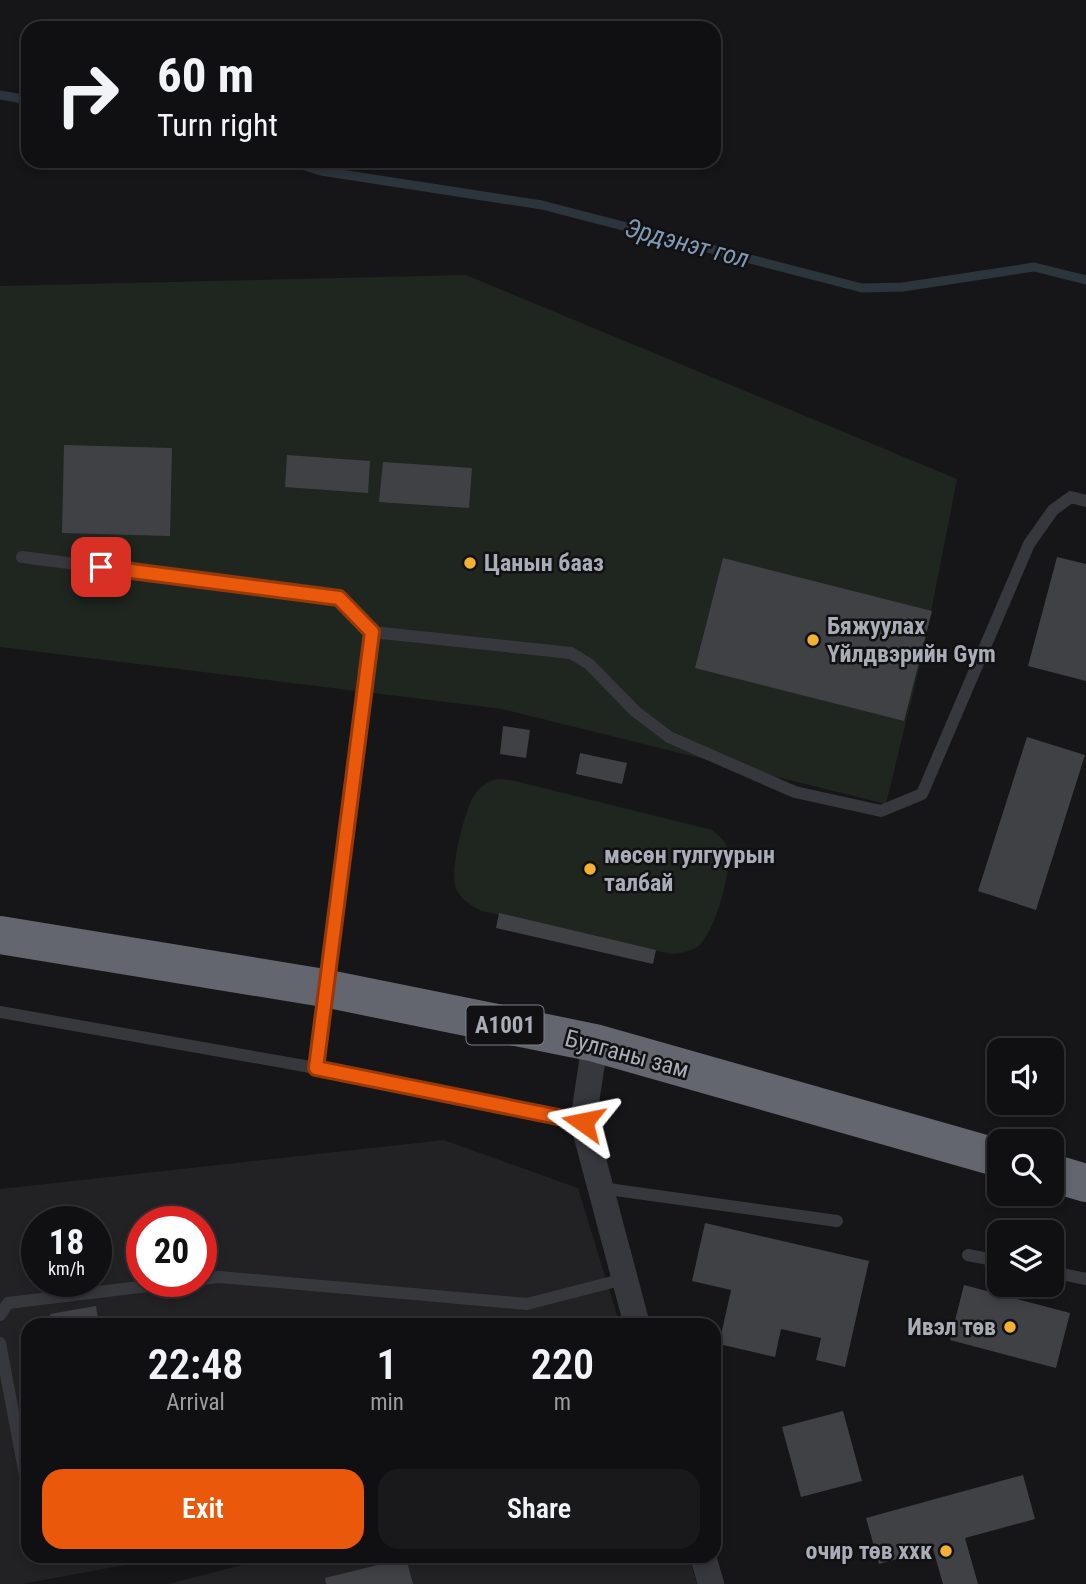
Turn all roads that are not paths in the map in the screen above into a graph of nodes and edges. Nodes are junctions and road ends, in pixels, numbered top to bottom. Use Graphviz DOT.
graph roads {
  1 [pos="1086,501"];
  2 [pos="22,557"];
  3 [pos="372,632"];
  4 [pos="0,935"];
  5 [pos="324,988"];
  6 [pos="0,1012"];
  7 [pos="595,1043"];
  8 [pos="316,1068"];
  9 [pos="583,1122"];
  10 [pos="987,1155"];
  11 [pos="1064,1177"];
  12 [pos="1086,1183"];
  13 [pos="600,1188"];
  14 [pos="837,1221"];
  15 [pos="968,1255"];
  16 [pos="987,1259"];
  17 [pos="1064,1274"];
  18 [pos="217,1277"];
  19 [pos="624,1279"];
  20 [pos="1086,1279"];
  21 [pos="126,1289"];
  22 [pos="0,1315"];
  23 [pos="635,1318"];
  24 [pos="0,1343"];
  25 [pos="21,1454"];
  26 [pos="705,1563"];
  27 [pos="711,1584"];
  1 -- 3 [label="lane"];
  2 -- 3 [label="lane"];
  3 -- 5 [label="lane"];
  4 -- 5 [label="highway, Булганы зам / A1001"];
  5 -- 7 [label="highway, Булганы зам / A1001"];
  5 -- 8 [label="lane"];
  6 -- 8 [label="lane"];
  7 -- 9 [label="street"];
  7 -- 10 [label="highway, Булганы зам / A1001"];
  8 -- 9 [label="lane"];
  9 -- 13 [label="street"];
  11 -- 12 [label="highway"];
  13 -- 14 [label="lane"];
  13 -- 19 [label="street"];
  15 -- 16 [label="lane"];
  17 -- 20 [label="lane"];
  18 -- 19 [label="lane"];
  19 -- 23 [label="street"];
  21 -- 22 [label="lane"];
  24 -- 25 [label="lane"];
  26 -- 27 [label="street"];
}
